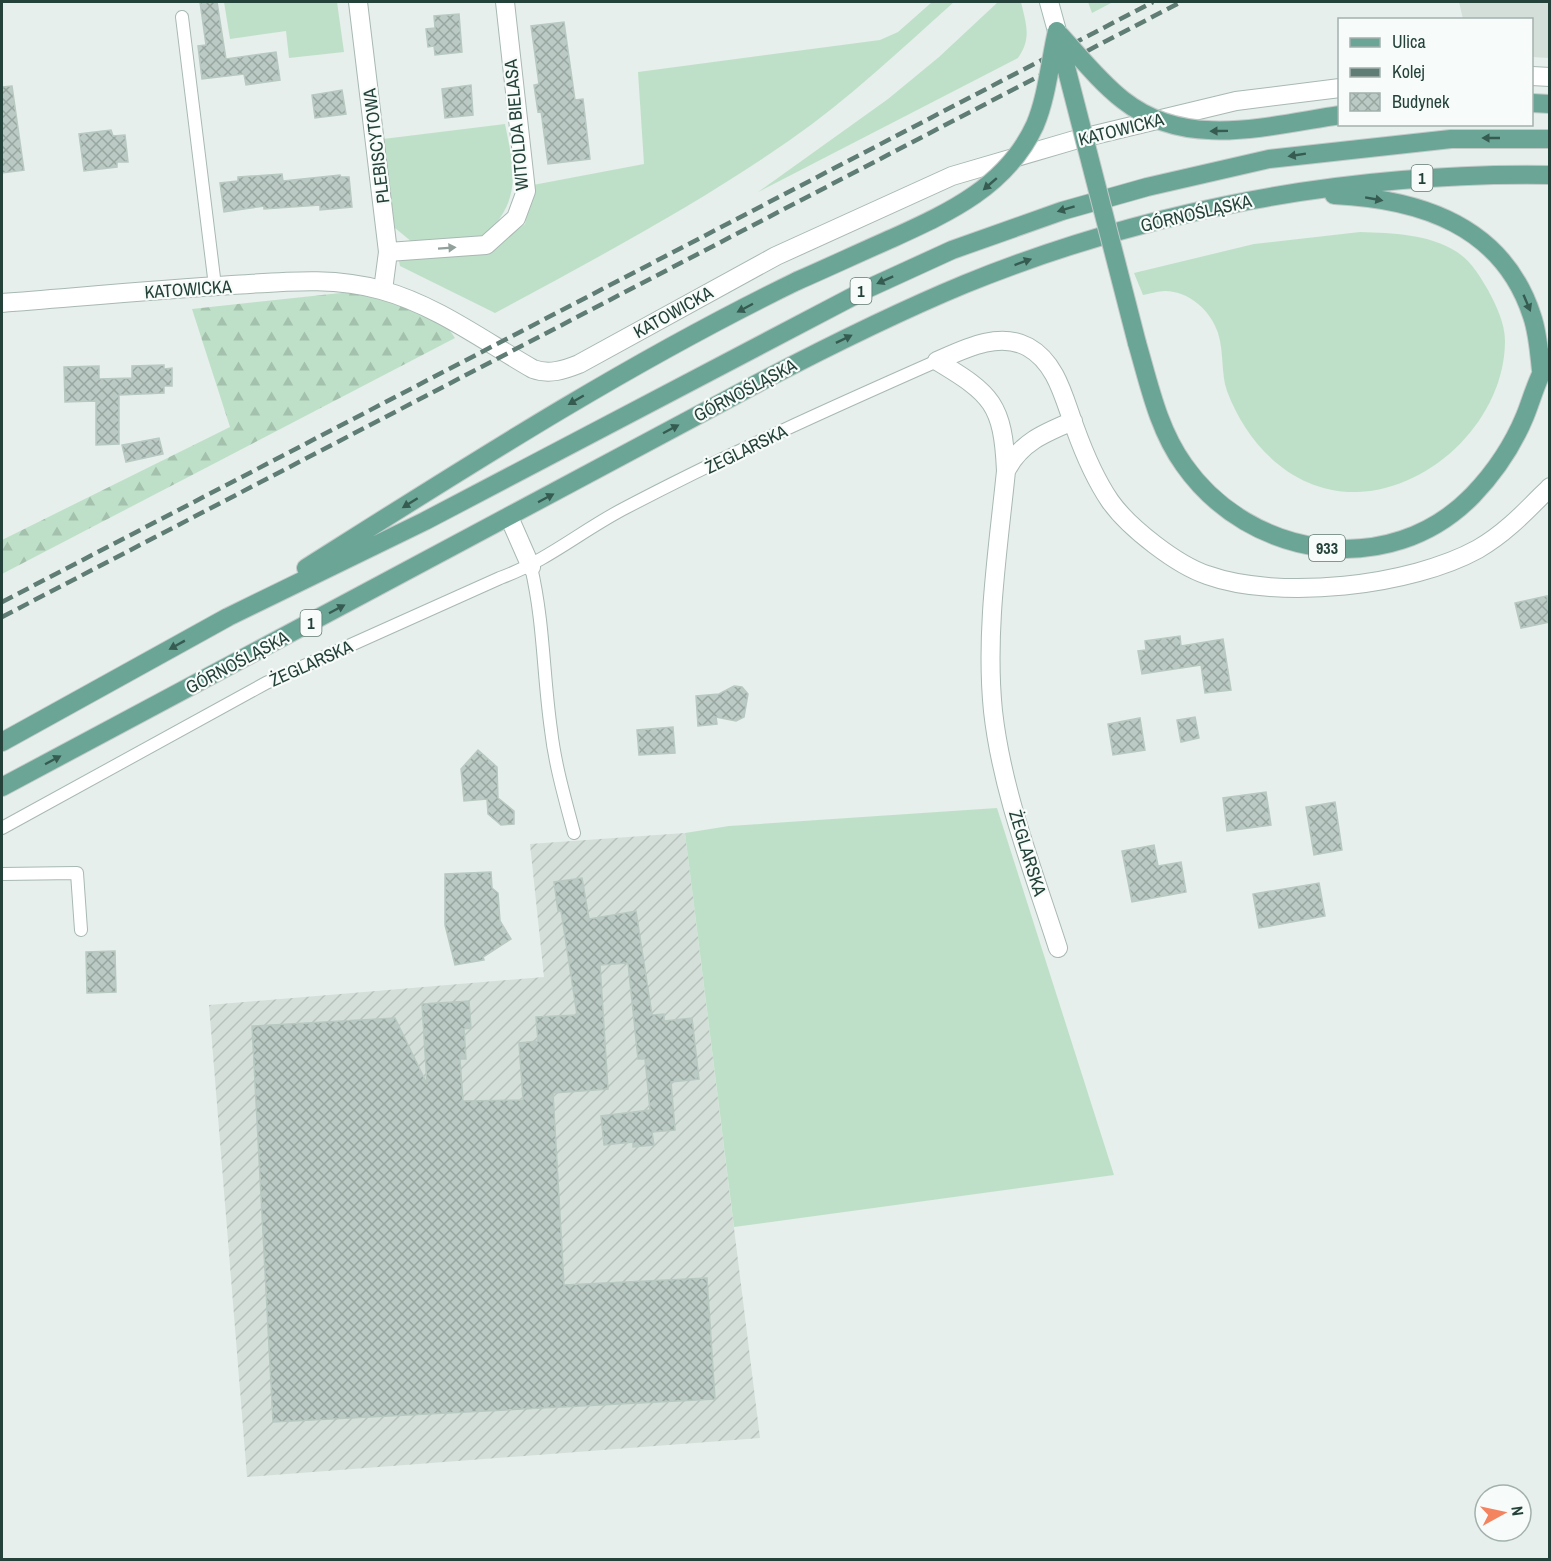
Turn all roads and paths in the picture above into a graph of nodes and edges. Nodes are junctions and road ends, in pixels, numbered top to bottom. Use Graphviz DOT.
graph roads {
  1 [pos="358,2"];
  2 [pos="504,2"];
  3 [pos="1049,2"];
  4 [pos="182,17"];
  5 [pos="1057,32"];
  6 [pos="1533,76"];
  7 [pos="1550,77"];
  8 [pos="1338,88"];
  9 [pos="1533,104"];
  10 [pos="1550,104"];
  11 [pos="1338,115"];
  12 [pos="1550,139"];
  13 [pos="1550,175"];
  14 [pos="1295,193"];
  15 [pos="388,252"];
  16 [pos="215,286"];
  17 [pos="384,290"];
  18 [pos="2,303"];
  19 [pos="937,361"];
  20 [pos="1545,364"];
  21 [pos="1072,421"];
  22 [pos="1006,471"];
  23 [pos="1550,487"];
  24 [pos="508,518"];
  25 [pos="531,567"];
  26 [pos="228,617"];
  27 [pos="2,742"];
  28 [pos="2,787"];
  29 [pos="2,828"];
  30 [pos="574,832"];
  31 [pos="2,874"];
  32 [pos="81,930"];
  33 [pos="1058,948"];
  1 -- 15 [label="street, PLEBISCYTOWA"];
  15 -- 2 [label="street, WITOLDA BIELASA, one-way"];
  3 -- 5 [label="street, 933"];
  4 -- 16 [label="lane"];
  11 -- 5 [label="main road, one-way, bridge"];
  5 -- 20 [label="main road, 933, bridge"];
  5 -- 26 [label="main road, one-way, bridge"];
  6 -- 7 [label="street"];
  8 -- 17 [label="street, KATOWICKA"];
  9 -- 10 [label="main road"];
  12 -- 26 [label="main road, GÓRNOŚLĄSKA / 1, one-way"];
  13 -- 14 [label="main road, GÓRNOŚLĄSKA / 1"];
  14 -- 20 [label="main road, one-way"];
  24 -- 14 [label="main road, GÓRNOŚLĄSKA / 1, one-way"];
  15 -- 17 [label="street, PLEBISCYTOWA"];
  16 -- 17 [label="street, KATOWICKA"];
  16 -- 18 [label="street, KATOWICKA"];
  19 -- 21 [label="street"];
  19 -- 22 [label="street, ŻEGLARSKA"];
  19 -- 25 [label="lane, ŻEGLARSKA"];
  21 -- 22 [label="street"];
  21 -- 23 [label="street"];
  22 -- 33 [label="street, ŻEGLARSKA"];
  24 -- 25 [label="street"];
  28 -- 24 [label="main road, GÓRNOŚLĄSKA / 1, one-way"];
  25 -- 29 [label="lane, ŻEGLARSKA"];
  25 -- 30 [label="lane"];
  26 -- 27 [label="main road, GÓRNOŚLĄSKA / 1, one-way"];
  31 -- 32 [label="lane"];
}
